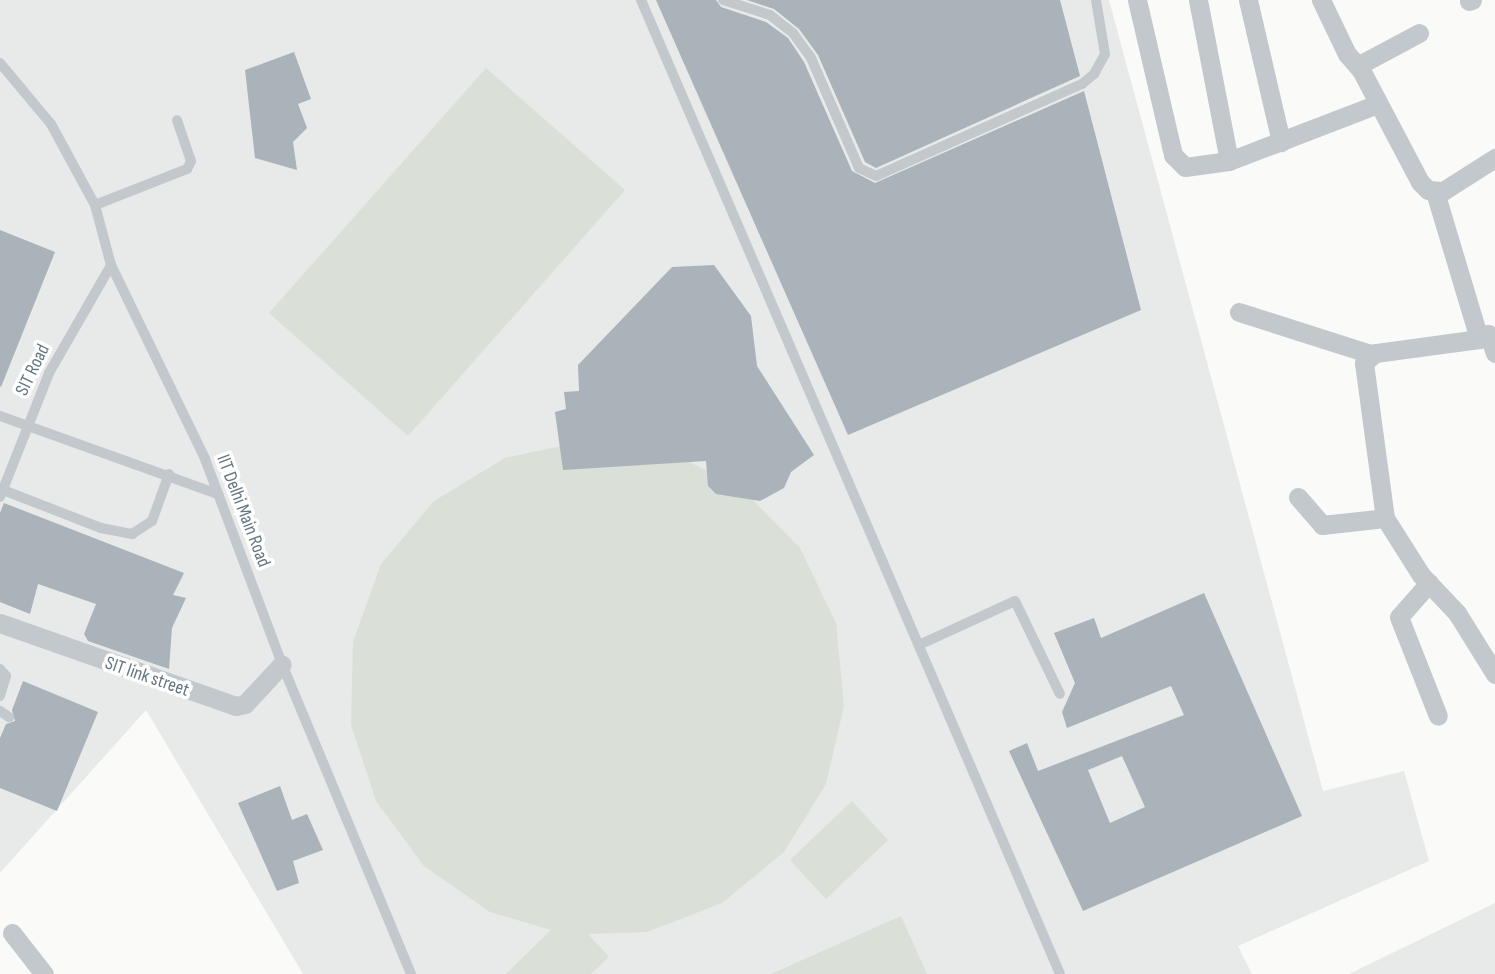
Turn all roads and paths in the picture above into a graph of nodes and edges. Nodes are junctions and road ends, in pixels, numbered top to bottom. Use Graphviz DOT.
graph roads {
  1 [pos="641,0"];
  2 [pos="723,0"];
  3 [pos="1096,0"];
  4 [pos="1137,0"];
  5 [pos="1198,0"];
  6 [pos="1248,0"];
  7 [pos="1321,0"];
  8 [pos="1419,33"];
  9 [pos="0,64"];
  10 [pos="1360,70"];
  11 [pos="5,79"];
  12 [pos="1375,105"];
  13 [pos="177,120"];
  14 [pos="1281,142"];
  15 [pos="1495,158"];
  16 [pos="1229,161"];
  17 [pos="1435,192"];
  18 [pos="95,205"];
  19 [pos="111,265"];
  20 [pos="1240,312"];
  21 [pos="1479,339"];
  22 [pos="1495,353"];
  23 [pos="1371,354"];
  24 [pos="0,416"];
  25 [pos="26,425"];
  26 [pos="169,474"];
  27 [pos="1,494"];
  28 [pos="218,494"];
  29 [pos="1298,497"];
  30 [pos="1385,518"];
  31 [pos="1429,583"];
  32 [pos="0,622"];
  33 [pos="921,644"];
  34 [pos="282,664"];
  35 [pos="0,668"];
  36 [pos="1495,674"];
  37 [pos="1060,694"];
  38 [pos="0,696"];
  39 [pos="1438,716"];
  40 [pos="12,933"];
  41 [pos="44,974"];
  42 [pos="411,974"];
  43 [pos="1060,974"];
  1 -- 33 [label="lane"];
  2 -- 3 [label="lane"];
  4 -- 16 [label="street"];
  5 -- 16 [label="street"];
  6 -- 14 [label="street"];
  7 -- 10 [label="street"];
  8 -- 10 [label="street"];
  9 -- 11 [label="lane, IIT Delhi Main Road"];
  10 -- 12 [label="street"];
  11 -- 18 [label="lane, IIT Delhi Main Road"];
  12 -- 14 [label="street"];
  12 -- 17 [label="street"];
  13 -- 18 [label="lane"];
  14 -- 16 [label="street"];
  15 -- 17 [label="street"];
  17 -- 21 [label="street"];
  18 -- 19 [label="lane, IIT Delhi Main Road"];
  19 -- 25 [label="lane, SIT Road"];
  19 -- 28 [label="lane, IIT Delhi Main Road"];
  20 -- 23 [label="street"];
  21 -- 22 [label="street"];
  21 -- 23 [label="street"];
  23 -- 30 [label="street"];
  24 -- 25 [label="lane"];
  25 -- 26 [label="lane"];
  25 -- 27 [label="lane, SIT Road"];
  26 -- 27 [label="lane"];
  26 -- 28 [label="lane"];
  28 -- 34 [label="lane, IIT Delhi Main Road"];
  29 -- 30 [label="street"];
  30 -- 31 [label="street"];
  31 -- 36 [label="street"];
  31 -- 39 [label="street"];
  32 -- 34 [label="street, SIT link street"];
  33 -- 37 [label="lane"];
  33 -- 43 [label="lane"];
  34 -- 42 [label="lane, IIT Delhi Main Road"];
  35 -- 38 [label="lane"];
  40 -- 41 [label="street"];
}
